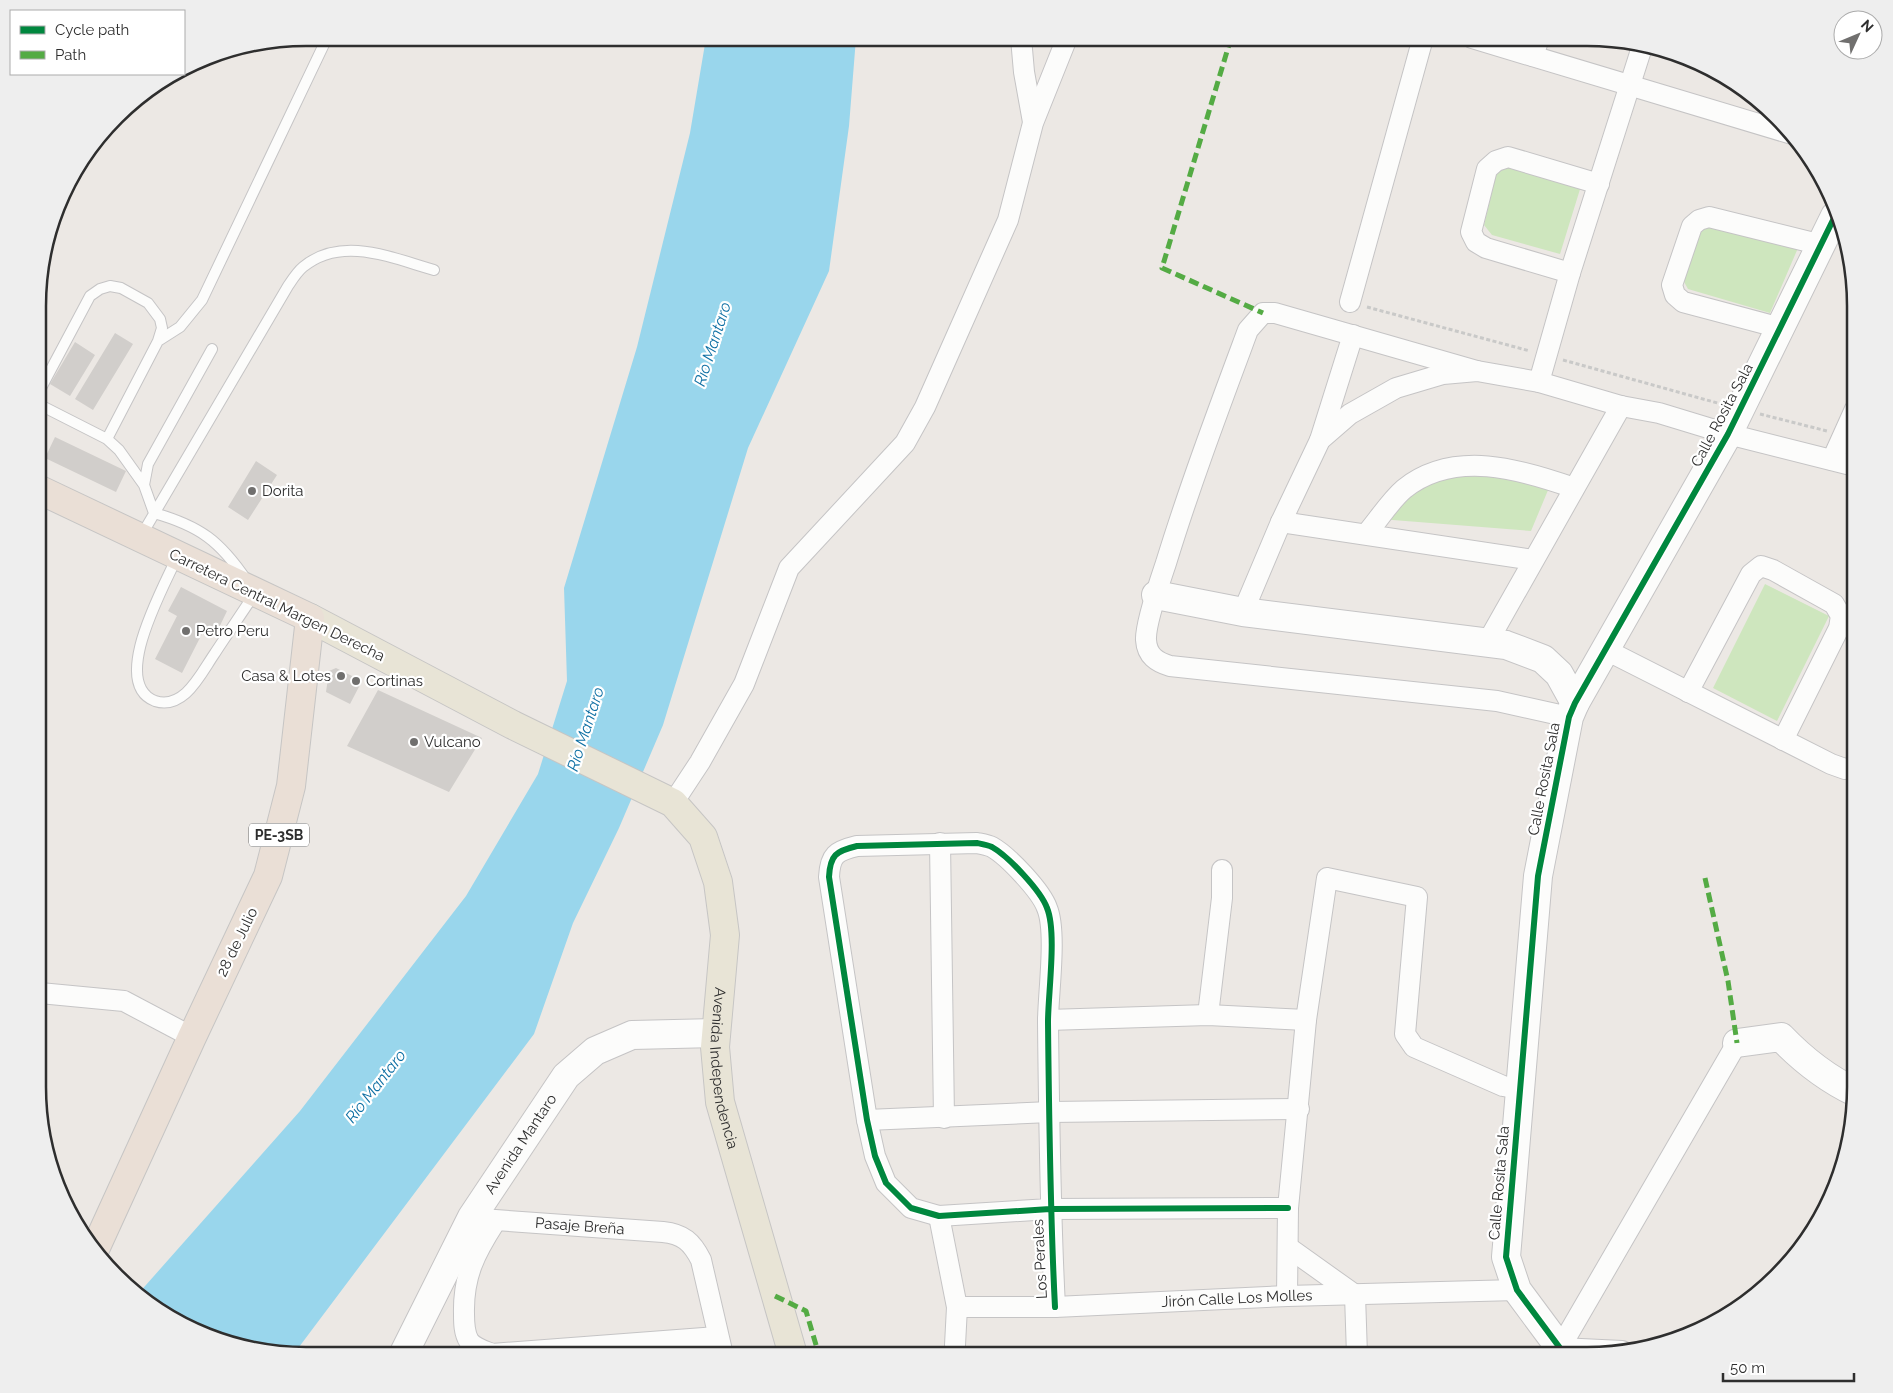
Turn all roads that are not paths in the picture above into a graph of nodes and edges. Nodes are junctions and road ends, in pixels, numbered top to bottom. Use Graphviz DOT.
graph roads {
  1 [pos="323,46"];
  2 [pos="1022,46"];
  3 [pos="1064,46"];
  4 [pos="1421,46"];
  5 [pos="1536,47"];
  6 [pos="1640,52"];
  7 [pos="1630,85"];
  8 [pos="1033,123"];
  9 [pos="1777,130"];
  10 [pos="1599,184"];
  11 [pos="1832,222"];
  12 [pos="1822,245"];
  13 [pos="434,270"];
  14 [pos="1570,273"];
  15 [pos="1350,302"];
  16 [pos="1781,328"];
  17 [pos="1353,335"];
  18 [pos="158,341"];
  19 [pos="212,349"];
  20 [pos="1477,371"];
  21 [pos="46,379"];
  22 [pos="1539,382"];
  23 [pos="1621,406"];
  24 [pos="46,408"];
  25 [pos="1847,426"];
  26 [pos="1728,434"];
  27 [pos="107,439"];
  28 [pos="1320,440"];
  29 [pos="1832,460"];
  30 [pos="1847,464"];
  31 [pos="144,485"];
  32 [pos="1574,488"];
  33 [pos="46,493"];
  34 [pos="154,513"];
  35 [pos="1281,522"];
  36 [pos="1367,533"];
  37 [pos="139,539"];
  38 [pos="177,556"];
  39 [pos="1533,560"];
  40 [pos="255,593"];
  41 [pos="1156,595"];
  42 [pos="1243,612"];
  43 [pos="310,618"];
  44 [pos="1487,643"];
  45 [pos="1606,650"];
  46 [pos="1688,692"];
  47 [pos="1572,710"];
  48 [pos="1783,740"];
  49 [pos="1847,768"];
  50 [pos="665,798"];
  51 [pos="940,843"];
  52 [pos="1222,870"];
  53 [pos="46,994"];
  54 [pos="1208,1015"];
  55 [pos="1048,1020"];
  56 [pos="1306,1020"];
  57 [pos="716,1033"];
  58 [pos="192,1036"];
  59 [pos="1737,1043"];
  60 [pos="1847,1087"];
  61 [pos="1520,1089"];
  62 [pos="1298,1109"];
  63 [pos="1050,1112"];
  64 [pos="944,1118"];
  65 [pos="867,1120"];
  66 [pos="1288,1208"];
  67 [pos="1050,1209"];
  68 [pos="939,1216"];
  69 [pos="483,1219"];
  70 [pos="98,1242"];
  71 [pos="1289,1248"];
  72 [pos="1517,1290"];
  73 [pos="1356,1295"];
  74 [pos="1287,1296"];
  75 [pos="957,1307"];
  76 [pos="1055,1307"];
  77 [pos="955,1344"];
  78 [pos="720,1346"];
  79 [pos="408,1347"];
  80 [pos="478,1347"];
  81 [pos="692,1347"];
  82 [pos="791,1347"];
  83 [pos="1357,1347"];
  84 [pos="1556,1347"];
  85 [pos="1563,1347"];
  1 -- 18 [label="lane"];
  2 -- 8 [label="street"];
  3 -- 8 [label="street"];
  4 -- 15 [label="street"];
  5 -- 7 [label="street"];
  6 -- 7 [label="street"];
  7 -- 9 [label="street"];
  7 -- 10 [label="street"];
  8 -- 50 [label="street"];
  10 -- 14 [label="street"];
  10 -- 14 [label="street"];
  11 -- 12 [label="street, Calle Rosita Sala"];
  12 -- 16 [label="street, Calle Rosita Sala"];
  12 -- 16 [label="street"];
  13 -- 34 [label="lane"];
  14 -- 22 [label="street"];
  16 -- 26 [label="street, Calle Rosita Sala"];
  17 -- 20 [label="street"];
  17 -- 28 [label="street"];
  17 -- 41 [label="street"];
  18 -- 21 [label="lane"];
  18 -- 27 [label="lane"];
  19 -- 31 [label="lane"];
  20 -- 22 [label="street"];
  20 -- 28 [label="street"];
  22 -- 23 [label="street"];
  23 -- 26 [label="street"];
  23 -- 32 [label="street"];
  24 -- 27 [label="lane"];
  25 -- 29 [label="street"];
  26 -- 29 [label="street"];
  26 -- 45 [label="street, Calle Rosita Sala"];
  27 -- 31 [label="lane"];
  28 -- 35 [label="street"];
  29 -- 30 [label="street"];
  31 -- 34 [label="lane"];
  32 -- 36 [label="street"];
  32 -- 39 [label="street"];
  33 -- 37 [label="highway, Carretera Central Margen Derecha"];
  34 -- 37 [label="lane"];
  34 -- 40 [label="lane"];
  35 -- 36 [label="street"];
  35 -- 42 [label="street"];
  36 -- 39 [label="street"];
  37 -- 38 [label="highway, Carretera Central Margen Derecha"];
  38 -- 40 [label="highway, Carretera Central Margen Derecha"];
  38 -- 40 [label="lane"];
  39 -- 44 [label="street"];
  40 -- 43 [label="highway, Carretera Central Margen Derecha"];
  41 -- 42 [label="street"];
  41 -- 47 [label="street"];
  42 -- 44 [label="street"];
  43 -- 50 [label="main road, Carretera Central Margen Derecha"];
  43 -- 58 [label="highway, 28 de Julio / PE-3SB"];
  44 -- 47 [label="street"];
  45 -- 46 [label="street"];
  45 -- 47 [label="street, Calle Rosita Sala"];
  46 -- 48 [label="street"];
  46 -- 48 [label="street"];
  47 -- 61 [label="street, Calle Rosita Sala"];
  48 -- 49 [label="street"];
  50 -- 57 [label="main road, Avenida Independencia"];
  51 -- 55 [label="street, Los Perales"];
  51 -- 64 [label="street"];
  51 -- 65 [label="street, Los Perales"];
  52 -- 54 [label="street"];
  53 -- 58 [label="street"];
  54 -- 55 [label="street"];
  54 -- 56 [label="street"];
  55 -- 63 [label="street, Los Perales"];
  56 -- 61 [label="street"];
  56 -- 62 [label="street"];
  57 -- 69 [label="street, Avenida Mantaro"];
  57 -- 82 [label="main road, Avenida Independencia"];
  58 -- 70 [label="highway, 28 de Julio / PE-3SB"];
  59 -- 60 [label="street"];
  59 -- 85 [label="street"];
  61 -- 72 [label="street, Calle Rosita Sala"];
  62 -- 63 [label="street"];
  62 -- 66 [label="street"];
  63 -- 64 [label="street"];
  63 -- 67 [label="street, Los Perales"];
  64 -- 65 [label="street"];
  65 -- 68 [label="street, Los Perales"];
  66 -- 67 [label="street, Los Perales"];
  66 -- 71 [label="street"];
  67 -- 68 [label="street, Los Perales"];
  67 -- 76 [label="street, Los Perales"];
  68 -- 75 [label="street"];
  69 -- 78 [label="street, Pasaje Breña"];
  69 -- 79 [label="street, Avenida Mantaro"];
  69 -- 80 [label="street"];
  71 -- 73 [label="street"];
  71 -- 74 [label="street"];
  72 -- 73 [label="street, Jirón Calle Los Molles"];
  72 -- 84 [label="street, Calle Rosita Sala"];
  73 -- 74 [label="street, Jirón Calle Los Molles"];
  73 -- 83 [label="street"];
  74 -- 76 [label="street, Jirón Calle Los Molles"];
  75 -- 76 [label="street, Jirón Calle Los Molles"];
  75 -- 77 [label="street"];
  78 -- 81 [label="street"];
}
